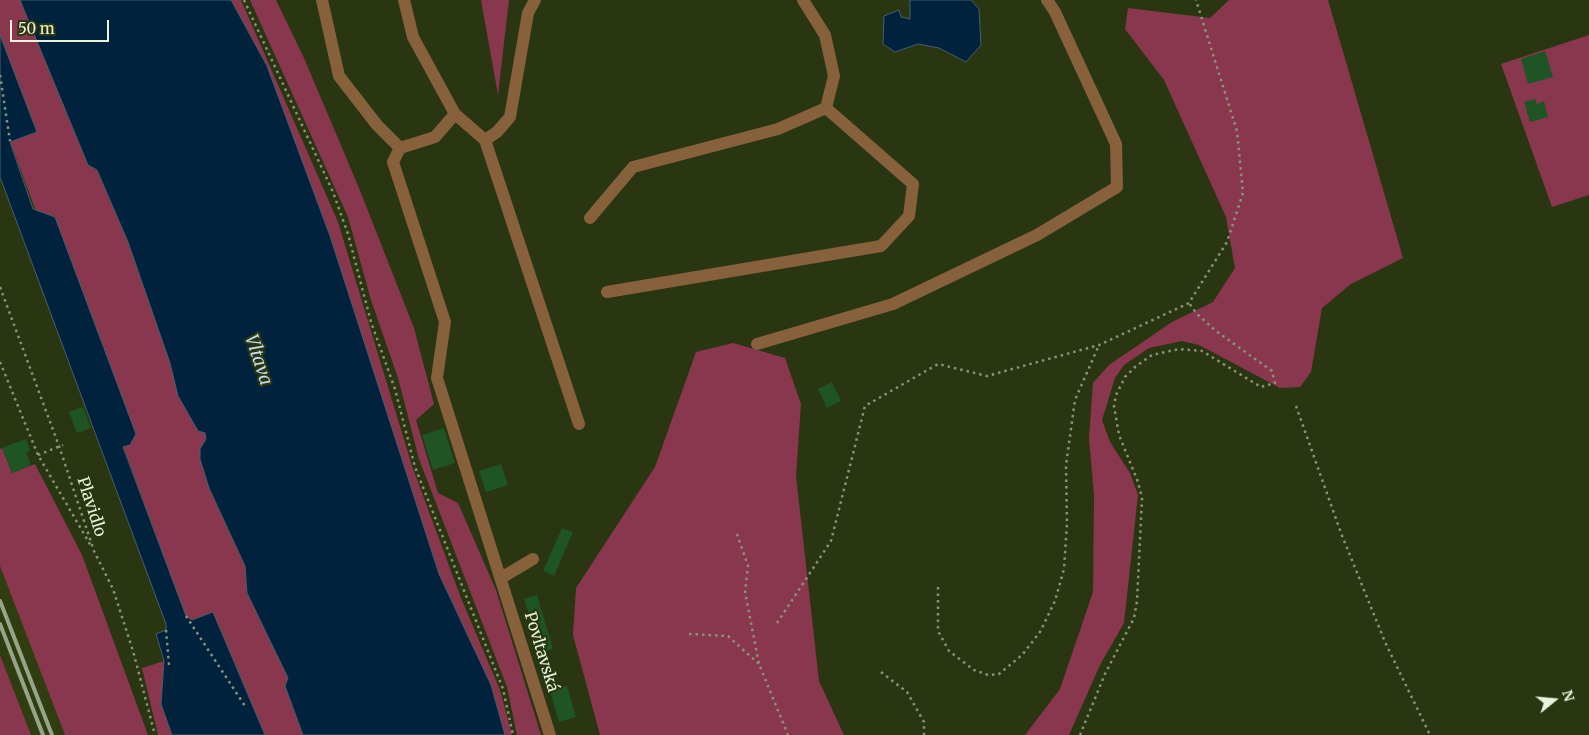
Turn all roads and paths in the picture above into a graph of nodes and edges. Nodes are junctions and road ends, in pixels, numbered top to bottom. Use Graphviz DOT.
graph roads {
  1 [pos="244,0"];
  2 [pos="322,0"];
  3 [pos="404,0"];
  4 [pos="535,0"];
  5 [pos="803,0"];
  6 [pos="1047,0"];
  7 [pos="1196,0"];
  8 [pos="0,75"];
  9 [pos="826,108"];
  10 [pos="455,114"];
  11 [pos="485,140"];
  12 [pos="10,141"];
  13 [pos="400,148"];
  14 [pos="590,218"];
  15 [pos="0,288"];
  16 [pos="607,292"];
  17 [pos="1190,303"];
  18 [pos="757,344"];
  19 [pos="1098,345"];
  20 [pos="0,362"];
  21 [pos="1296,406"];
  22 [pos="579,424"];
  23 [pos="61,445"];
  24 [pos="38,455"];
  25 [pos="738,534"];
  26 [pos="94,551"];
  27 [pos="533,559"];
  28 [pos="501,578"];
  29 [pos="938,587"];
  30 [pos="186,616"];
  31 [pos="777,623"];
  32 [pos="166,630"];
  33 [pos="689,634"];
  34 [pos="759,664"];
  35 [pos="169,665"];
  36 [pos="881,672"];
  37 [pos="245,706"];
  38 [pos="155,735"];
  39 [pos="513,735"];
  40 [pos="550,735"];
  41 [pos="788,735"];
  42 [pos="924,735"];
  43 [pos="1080,735"];
  44 [pos="1430,735"];
  1 -- 39 [label="path"];
  2 -- 13 [label="lane"];
  3 -- 10 [label="lane"];
  4 -- 11 [label="lane"];
  5 -- 9 [label="lane"];
  6 -- 18 [label="lane"];
  7 -- 17 [label="path"];
  8 -- 12 [label="path"];
  9 -- 14 [label="lane"];
  9 -- 16 [label="lane"];
  10 -- 11 [label="lane"];
  10 -- 13 [label="lane"];
  11 -- 22 [label="lane"];
  13 -- 28 [label="lane, Povltavská"];
  15 -- 23 [label="path, Plavidlo"];
  17 -- 19 [label="path"];
  17 -- 43 [label="path"];
  19 -- 29 [label="path"];
  19 -- 31 [label="path"];
  20 -- 24 [label="path"];
  21 -- 44 [label="path"];
  23 -- 24 [label="path"];
  23 -- 26 [label="path, Plavidlo"];
  24 -- 26 [label="path"];
  25 -- 34 [label="path"];
  26 -- 38 [label="path, Plavidlo"];
  27 -- 28 [label="lane"];
  28 -- 40 [label="lane, Povltavská"];
  30 -- 37 [label="path"];
  32 -- 35 [label="path"];
  33 -- 34 [label="path"];
  34 -- 41 [label="path"];
  36 -- 42 [label="path"];
}
